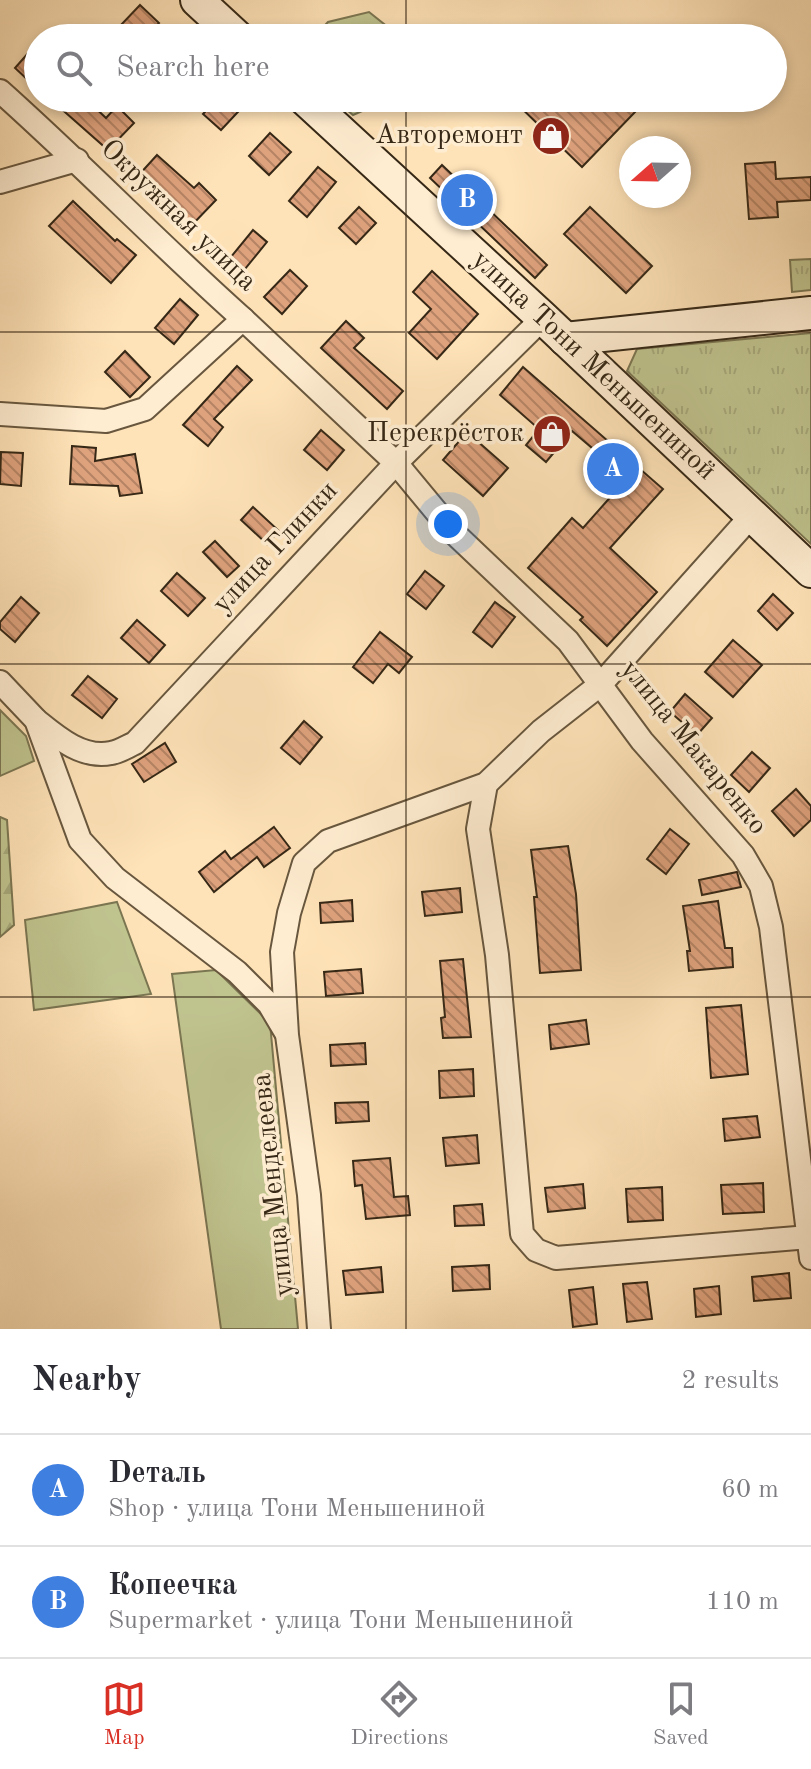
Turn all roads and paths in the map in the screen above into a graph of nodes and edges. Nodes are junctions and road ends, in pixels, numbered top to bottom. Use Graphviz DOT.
graph roads {
  1 [pos="197,0"];
  2 [pos="223,24"];
  3 [pos="0,91"];
  4 [pos="319,112"];
  5 [pos="77,160"];
  6 [pos="0,182"];
  7 [pos="811,313"];
  8 [pos="243,319"];
  9 [pos="554,328"];
  10 [pos="0,414"];
  11 [pos="396,463"];
  12 [pos="752,515"];
  13 [pos="811,571"];
  14 [pos="0,682"];
  15 [pos="601,684"];
  16 [pos="36,720"];
  17 [pos="486,784"];
  18 [pos="287,1035"];
  19 [pos="810,1248"];
  20 [pos="319,1329"];
  1 -- 2 [label="street"];
  3 -- 5 [label="street, Окружная улица"];
  4 -- 9 [label="street, улица Тони Меньшениной"];
  5 -- 6 [label="street"];
  5 -- 8 [label="street, Окружная улица"];
  7 -- 9 [label="street"];
  8 -- 10 [label="street, Окружная улица"];
  8 -- 11 [label="street, Окружная улица"];
  9 -- 11 [label="street, улица Глинки"];
  9 -- 12 [label="street, улица Тони Меньшениной"];
  11 -- 15 [label="street, улица Макаренко"];
  11 -- 16 [label="street, улица Глинки"];
  12 -- 13 [label="street, улица Тони Меньшениной"];
  12 -- 15 [label="street"];
  14 -- 16 [label="street, улица Менделеева"];
  15 -- 17 [label="street"];
  15 -- 19 [label="street, улица Макаренко"];
  16 -- 18 [label="street, улица Менделеева"];
  17 -- 18 [label="street, улица Менделеева"];
  17 -- 19 [label="street, улица Макаренко"];
  18 -- 20 [label="street, улица Менделеева"];
}
